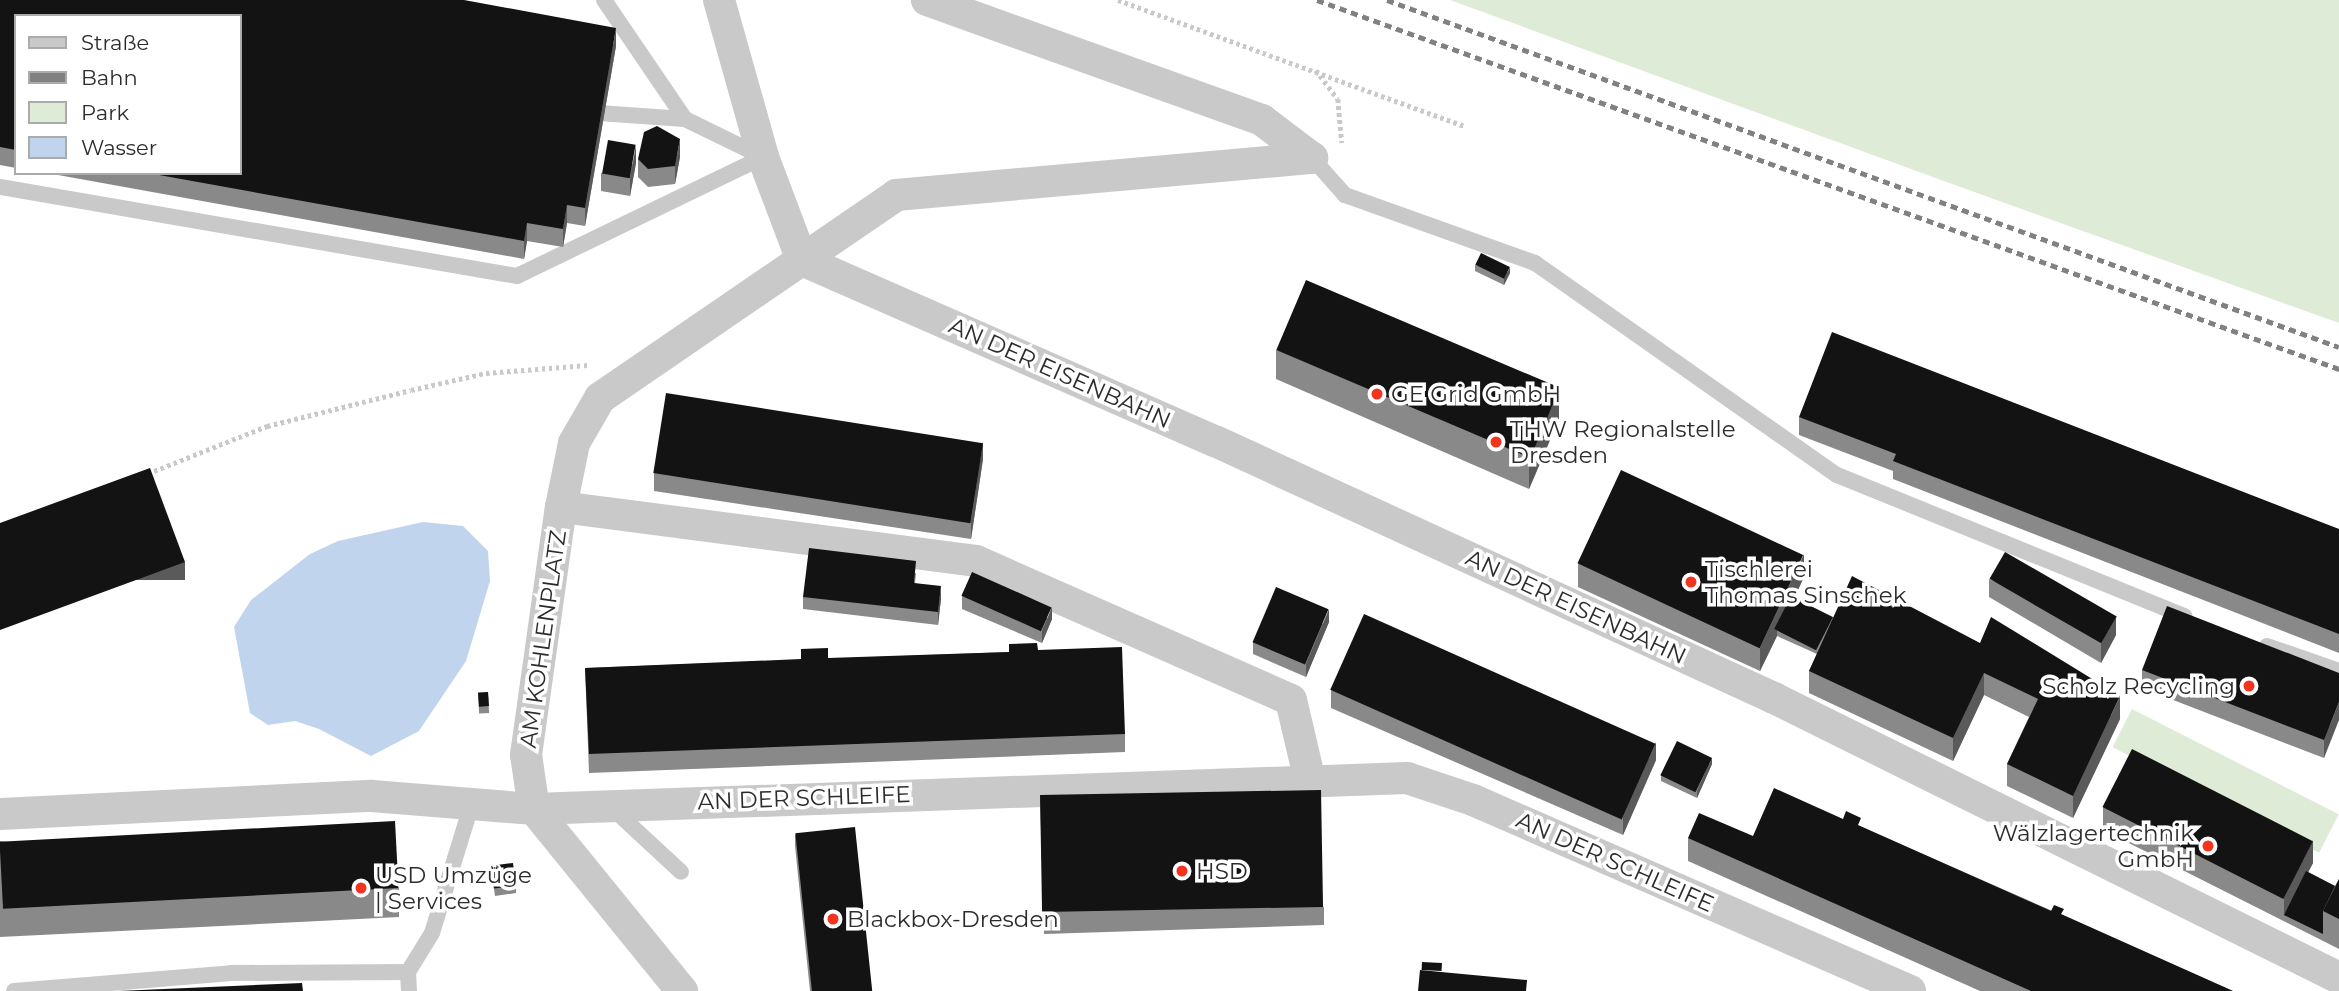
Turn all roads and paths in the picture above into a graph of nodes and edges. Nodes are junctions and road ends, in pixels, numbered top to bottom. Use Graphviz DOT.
graph roads {
  1 [pos="604,0"];
  2 [pos="719,0"];
  3 [pos="927,0"];
  4 [pos="1118,0"];
  5 [pos="1315,68"];
  6 [pos="565,109"];
  7 [pos="685,119"];
  8 [pos="1465,126"];
  9 [pos="763,157"];
  10 [pos="1320,167"];
  11 [pos="0,187"];
  12 [pos="802,260"];
  13 [pos="645,362"];
  14 [pos="154,471"];
  15 [pos="561,507"];
  16 [pos="2208,624"];
  17 [pos="2247,638"];
  18 [pos="2339,671"];
  19 [pos="1309,777"];
  20 [pos="473,800"];
  21 [pos="610,806"];
  22 [pos="534,809"];
  23 [pos="0,814"];
  24 [pos="681,872"];
  25 [pos="408,972"];
  26 [pos="2339,978"];
  27 [pos="14,991"];
  28 [pos="409,991"];
  29 [pos="682,991"];
  30 [pos="1910,991"];
  1 -- 7 [label="lane"];
  2 -- 9 [label="street"];
  3 -- 10 [label="street"];
  4 -- 5 [label="path"];
  5 -- 8 [label="path"];
  5 -- 10 [label="path"];
  6 -- 7 [label="lane"];
  7 -- 9 [label="lane"];
  9 -- 11 [label="lane"];
  9 -- 12 [label="street"];
  10 -- 12 [label="street"];
  10 -- 16 [label="lane"];
  12 -- 13 [label="street, AM KOHLENPLATZ"];
  12 -- 26 [label="street, AN DER EISENBAHN"];
  13 -- 14 [label="path"];
  13 -- 15 [label="street, AM KOHLENPLATZ"];
  15 -- 19 [label="street"];
  15 -- 22 [label="street, AM KOHLENPLATZ"];
  17 -- 18 [label="lane"];
  19 -- 21 [label="street, AN DER SCHLEIFE"];
  19 -- 30 [label="street, AN DER SCHLEIFE"];
  20 -- 22 [label="street"];
  20 -- 23 [label="street"];
  20 -- 25 [label="lane"];
  21 -- 22 [label="street, AN DER SCHLEIFE"];
  21 -- 24 [label="lane"];
  22 -- 29 [label="street"];
  25 -- 27 [label="lane"];
  25 -- 28 [label="lane"];
}
